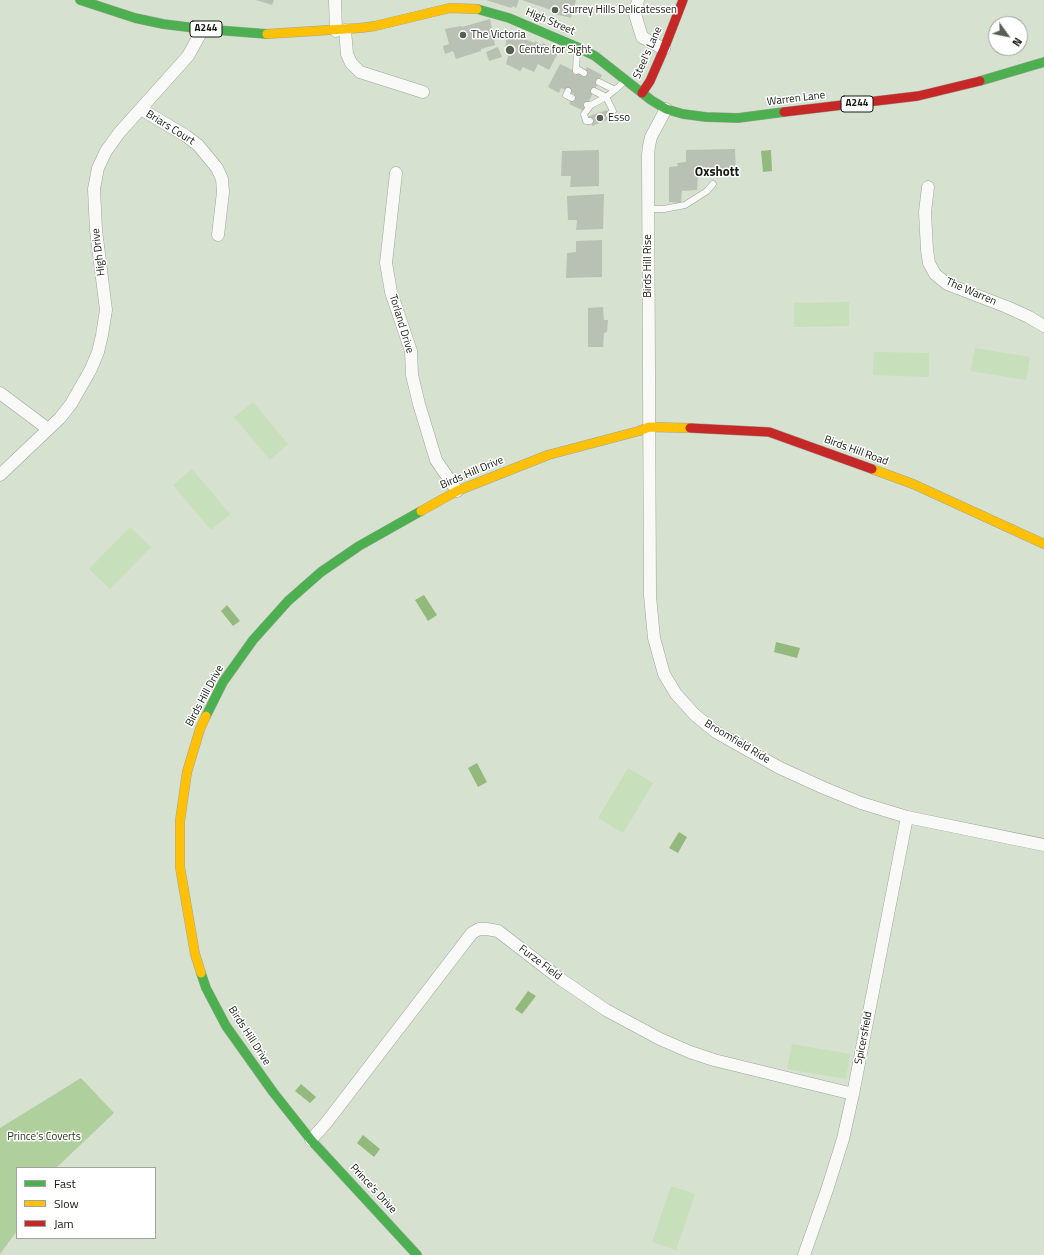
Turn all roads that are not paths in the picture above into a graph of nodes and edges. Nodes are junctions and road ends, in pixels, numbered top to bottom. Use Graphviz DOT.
graph roads {
  1 [pos="80,0"];
  2 [pos="335,0"];
  3 [pos="638,0"];
  4 [pos="683,0"];
  5 [pos="464,4"];
  6 [pos="203,29"];
  7 [pos="340,30"];
  8 [pos="577,47"];
  9 [pos="664,49"];
  10 [pos="1044,62"];
  11 [pos="584,73"];
  12 [pos="626,79"];
  13 [pos="599,82"];
  14 [pos="615,90"];
  15 [pos="568,91"];
  16 [pos="594,91"];
  17 [pos="423,92"];
  18 [pos="642,93"];
  19 [pos="606,97"];
  20 [pos="572,98"];
  21 [pos="140,109"];
  22 [pos="666,109"];
  23 [pos="609,115"];
  24 [pos="590,121"];
  25 [pos="396,173"];
  26 [pos="713,184"];
  27 [pos="928,187"];
  28 [pos="648,209"];
  29 [pos="218,235"];
  30 [pos="1044,326"];
  31 [pos="0,393"];
  32 [pos="649,427"];
  33 [pos="48,429"];
  34 [pos="0,475"];
  35 [pos="457,491"];
  36 [pos="1044,544"];
  37 [pos="907,817"];
  38 [pos="1044,845"];
  39 [pos="853,1094"];
  40 [pos="311,1140"];
  41 [pos="417,1255"];
  42 [pos="804,1255"];
  1 -- 6 [label="street, A244"];
  2 -- 7 [label="street"];
  3 -- 9 [label="street"];
  4 -- 9 [label="street, Steel's Lane"];
  5 -- 7 [label="street, High Street / A244"];
  5 -- 8 [label="street, High Street / A244"];
  6 -- 7 [label="street, A244"];
  6 -- 21 [label="street, High Drive"];
  7 -- 17 [label="street"];
  8 -- 11 [label="lane"];
  8 -- 12 [label="street, High Street / A244"];
  9 -- 18 [label="street, Steel's Lane"];
  10 -- 22 [label="street, Warren Lane / A244"];
  12 -- 14 [label="lane"];
  12 -- 18 [label="street, High Street / A244"];
  13 -- 14 [label="lane"];
  14 -- 19 [label="lane"];
  15 -- 20 [label="lane"];
  16 -- 19 [label="lane"];
  18 -- 22 [label="street, High Street / A244"];
  19 -- 23 [label="lane"];
  19 -- 24 [label="lane"];
  21 -- 29 [label="street, Briars Court"];
  21 -- 33 [label="street, High Drive"];
  22 -- 28 [label="street, Birds Hill Rise"];
  25 -- 35 [label="street, Torland Drive"];
  26 -- 28 [label="lane"];
  27 -- 30 [label="street, The Warren"];
  28 -- 32 [label="street, Birds Hill Rise"];
  31 -- 33 [label="street"];
  32 -- 35 [label="street, Birds Hill Drive"];
  32 -- 36 [label="street, Birds Hill Road"];
  32 -- 37 [label="street, Broomfield Ride"];
  33 -- 34 [label="street, High Drive"];
  35 -- 40 [label="street, Birds Hill Drive"];
  37 -- 38 [label="street, Broomfield Ride"];
  37 -- 39 [label="street, Spicersfield"];
  39 -- 40 [label="street, Furze Field"];
  39 -- 42 [label="street, Spicersfield"];
  40 -- 41 [label="street, Prince's Drive"];
}
